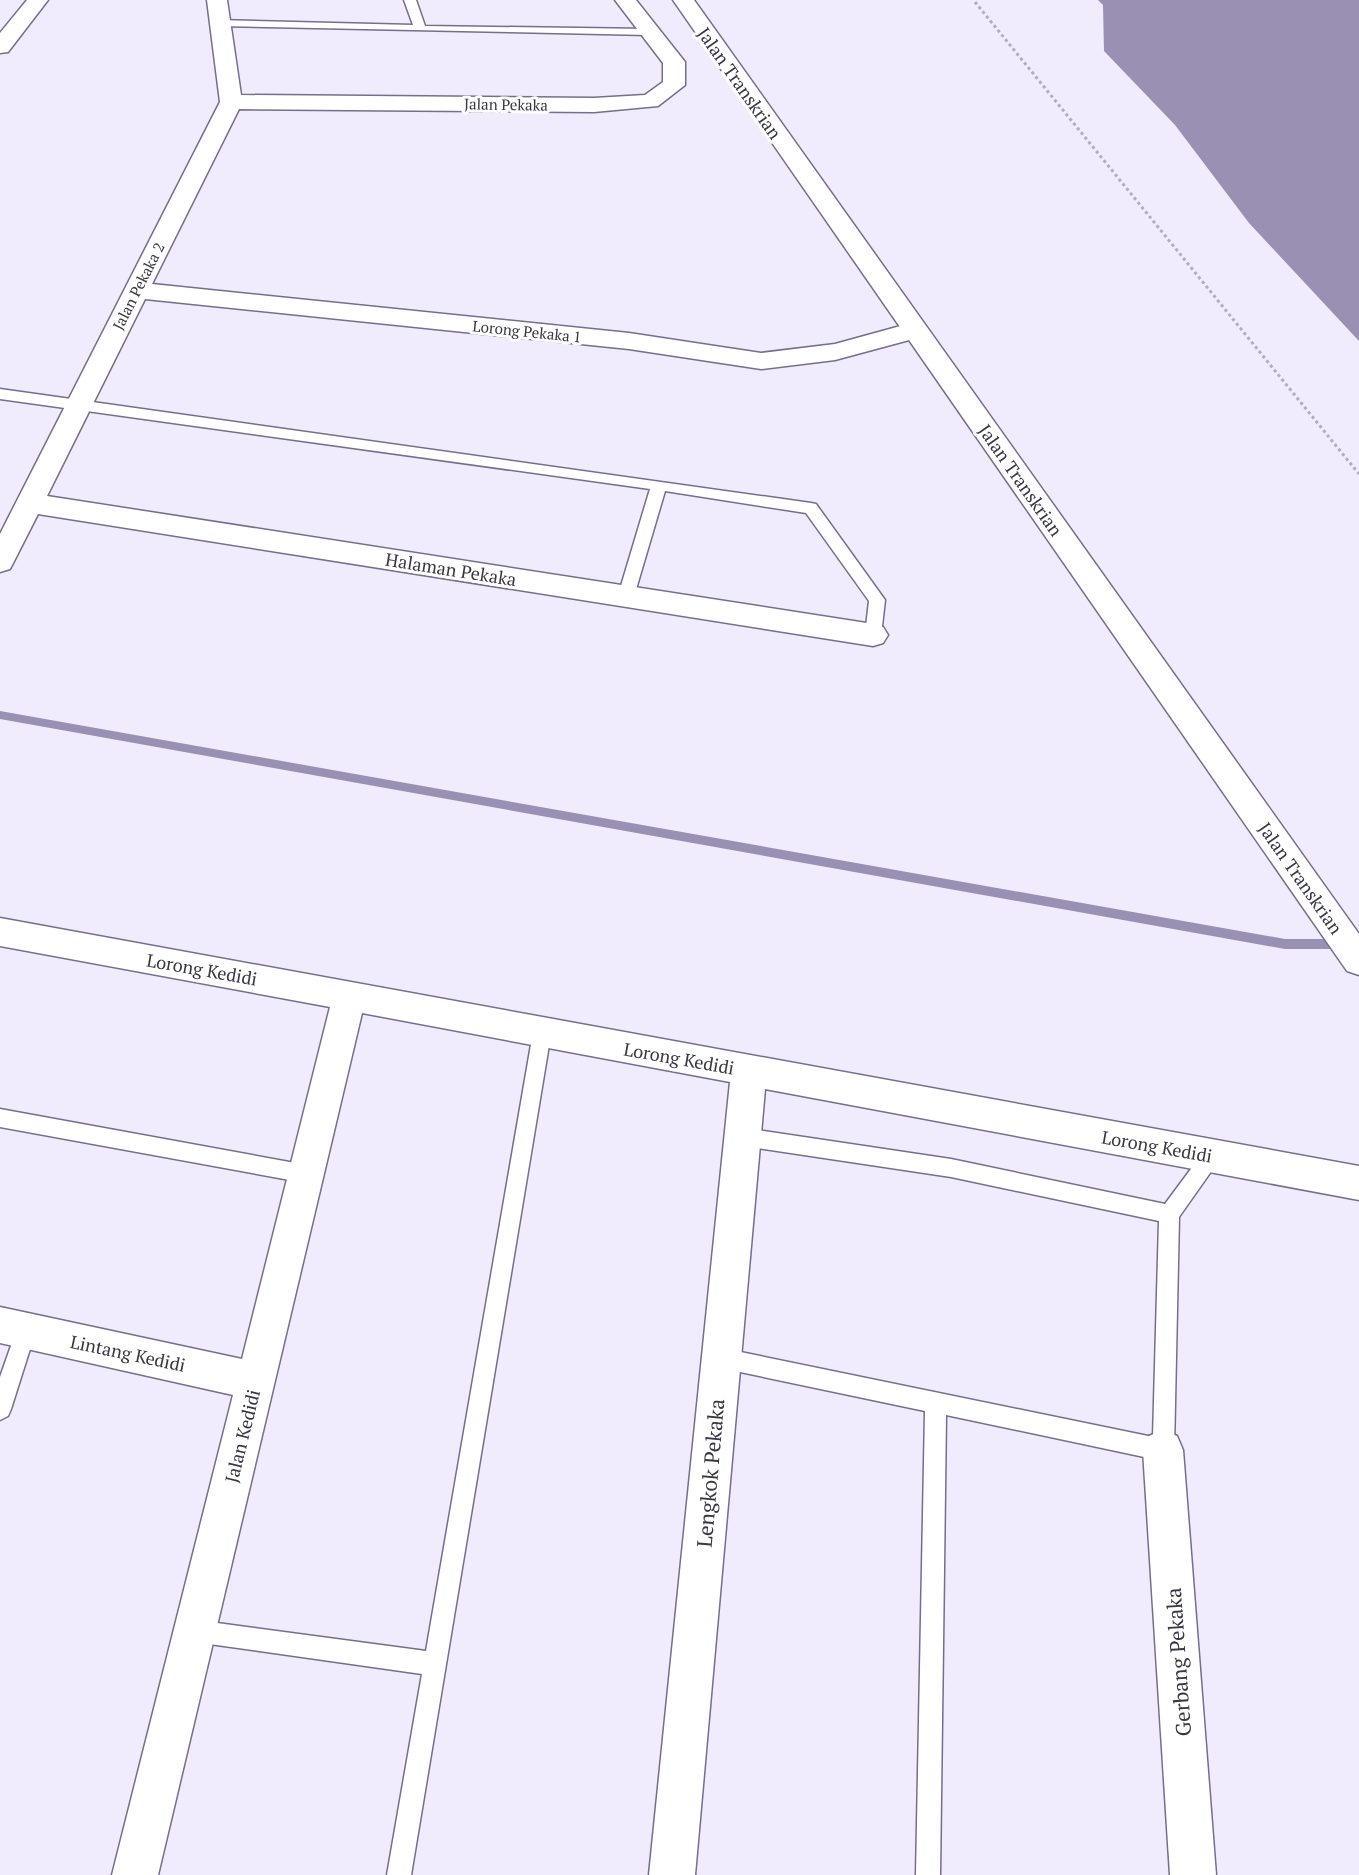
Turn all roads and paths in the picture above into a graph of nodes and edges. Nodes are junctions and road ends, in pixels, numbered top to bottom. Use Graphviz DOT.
graph roads {
  1 [pos="38,0"];
  2 [pos="410,0"];
  3 [pos="625,0"];
  4 [pos="683,0"];
  5 [pos="975,2"];
  6 [pos="218,11"];
  7 [pos="420,29"];
  8 [pos="649,32"];
  9 [pos="0,47"];
  10 [pos="231,102"];
  11 [pos="136,290"];
  12 [pos="915,330"];
  13 [pos="0,393"];
  14 [pos="79,404"];
  15 [pos="1359,474"];
  16 [pos="659,485"];
  17 [pos="29,503"];
  18 [pos="0,562"];
  19 [pos="626,596"];
  20 [pos="873,635"];
  21 [pos="0,932"];
  22 [pos="1359,961"];
  23 [pos="350,997"];
  24 [pos="542,1033"];
  25 [pos="749,1071"];
  26 [pos="0,1118"];
  27 [pos="744,1137"];
  28 [pos="1212,1156"];
  29 [pos="306,1174"];
  30 [pos="1359,1183"];
  31 [pos="1169,1214"];
  32 [pos="13,1328"];
  33 [pos="722,1358"];
  34 [pos="256,1381"];
  35 [pos="936,1402"];
  36 [pos="0,1409"];
  37 [pos="1163,1450"];
  38 [pos="195,1631"];
  39 [pos="436,1664"];
  40 [pos="135,1875"];
  41 [pos="399,1875"];
  42 [pos="672,1875"];
  43 [pos="928,1875"];
  44 [pos="1193,1875"];
  1 -- 9 [label="street"];
  2 -- 7 [label="lane"];
  3 -- 8 [label="street, Jalan Pekaka"];
  4 -- 12 [label="street, Jalan Transkrian"];
  5 -- 15 [label="path"];
  6 -- 7 [label="lane"];
  6 -- 10 [label="street"];
  7 -- 8 [label="lane"];
  8 -- 10 [label="street, Jalan Pekaka"];
  10 -- 11 [label="street, Jalan Pekaka 2"];
  11 -- 12 [label="street, Lorong Pekaka 1"];
  11 -- 14 [label="street, Jalan Pekaka 2"];
  12 -- 22 [label="street, Jalan Transkrian"];
  13 -- 14 [label="lane"];
  14 -- 16 [label="lane"];
  14 -- 17 [label="street, Jalan Pekaka 2"];
  16 -- 19 [label="lane"];
  16 -- 20 [label="lane"];
  17 -- 18 [label="street, Jalan Pekaka 2"];
  17 -- 19 [label="street, Halaman Pekaka"];
  19 -- 20 [label="street, Halaman Pekaka"];
  21 -- 23 [label="street, Lorong Kedidi"];
  23 -- 24 [label="street, Lorong Kedidi"];
  23 -- 29 [label="street, Jalan Kedidi"];
  24 -- 25 [label="street, Lorong Kedidi"];
  24 -- 39 [label="lane"];
  25 -- 27 [label="street, Lengkok Pekaka"];
  25 -- 28 [label="street, Lorong Kedidi"];
  26 -- 29 [label="lane"];
  27 -- 31 [label="lane"];
  27 -- 33 [label="street, Lengkok Pekaka"];
  28 -- 30 [label="street, Lorong Kedidi"];
  28 -- 31 [label="lane"];
  29 -- 34 [label="street, Jalan Kedidi"];
  31 -- 37 [label="lane"];
  32 -- 34 [label="street, Lintang Kedidi"];
  32 -- 36 [label="lane"];
  33 -- 35 [label="lane"];
  33 -- 42 [label="street, Lengkok Pekaka"];
  34 -- 38 [label="street, Jalan Kedidi"];
  35 -- 37 [label="lane"];
  35 -- 43 [label="lane"];
  37 -- 44 [label="street, Gerbang Pekaka"];
  38 -- 39 [label="lane"];
  38 -- 40 [label="street, Jalan Kedidi"];
  39 -- 41 [label="lane"];
}
